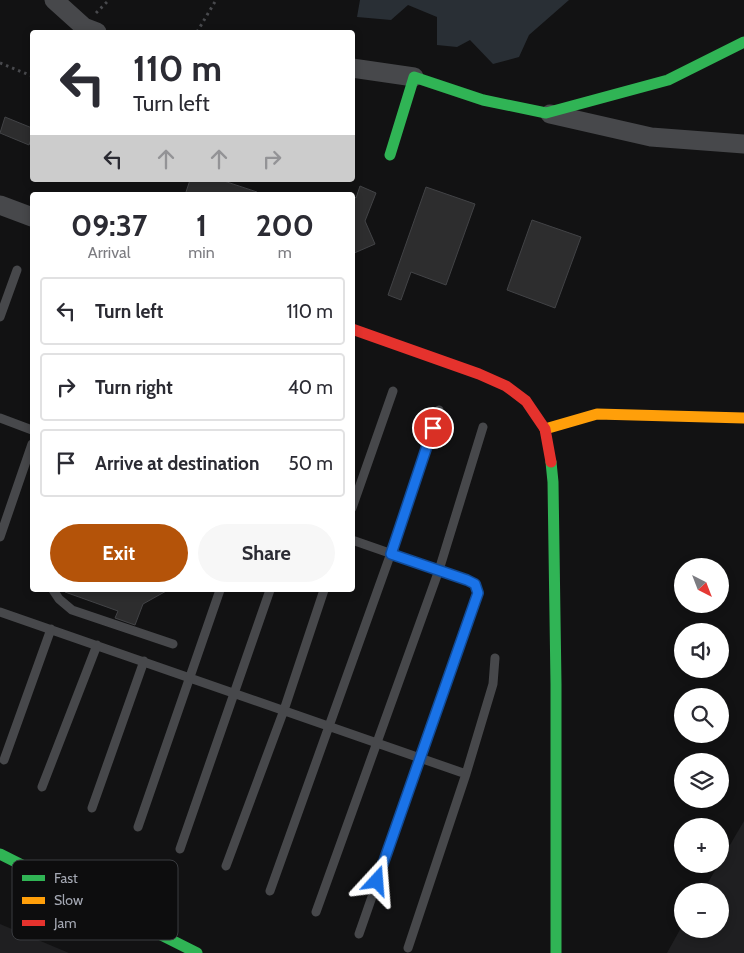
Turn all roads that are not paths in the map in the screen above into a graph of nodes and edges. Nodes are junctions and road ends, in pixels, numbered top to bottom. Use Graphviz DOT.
graph roads {
  1 [pos="54,0"];
  2 [pos="92,30"];
  3 [pos="744,42"];
  4 [pos="355,68"];
  5 [pos="414,77"];
  6 [pos="546,113"];
  7 [pos="744,144"];
  8 [pos="390,155"];
  9 [pos="0,205"];
  10 [pos="30,216"];
  11 [pos="16,270"];
  12 [pos="0,318"];
  13 [pos="355,330"];
  14 [pos="393,391"];
  15 [pos="439,410"];
  16 [pos="0,418"];
  17 [pos="744,418"];
  18 [pos="483,427"];
  19 [pos="30,429"];
  20 [pos="545,429"];
  21 [pos="30,450"];
  22 [pos="355,499"];
  23 [pos="0,537"];
  24 [pos="355,541"];
  25 [pos="391,554"];
  26 [pos="439,570"];
  27 [pos="54,592"];
  28 [pos="219,592"];
  29 [pos="269,592"];
  30 [pos="323,592"];
  31 [pos="0,612"];
  32 [pos="51,629"];
  33 [pos="173,644"];
  34 [pos="97,646"];
  35 [pos="496,658"];
  36 [pos="144,661"];
  37 [pos="190,678"];
  38 [pos="234,693"];
  39 [pos="284,710"];
  40 [pos="329,726"];
  41 [pos="376,742"];
  42 [pos="421,757"];
  43 [pos="4,760"];
  44 [pos="466,774"];
  45 [pos="42,787"];
  46 [pos="92,808"];
  47 [pos="138,827"];
  48 [pos="180,849"];
  49 [pos="0,854"];
  50 [pos="12,860"];
  51 [pos="226,866"];
  52 [pos="270,891"];
  53 [pos="316,912"];
  54 [pos="359,934"];
  55 [pos="171,940"];
  56 [pos="408,948"];
  57 [pos="197,953"];
  58 [pos="556,953"];
  1 -- 2 [label="street"];
  3 -- 6 [label="street"];
  4 -- 5 [label="street"];
  5 -- 6 [label="street"];
  5 -- 8 [label="street"];
  6 -- 7 [label="street"];
  9 -- 10 [label="street"];
  11 -- 12 [label="lane"];
  13 -- 20 [label="street"];
  14 -- 22 [label="lane"];
  15 -- 25 [label="lane"];
  16 -- 19 [label="lane"];
  17 -- 20 [label="street"];
  18 -- 26 [label="lane"];
  20 -- 58 [label="street"];
  21 -- 23 [label="lane"];
  24 -- 25 [label="lane"];
  25 -- 26 [label="lane"];
  25 -- 40 [label="lane"];
  26 -- 41 [label="lane"];
  26 -- 42 [label="lane"];
  27 -- 33 [label="lane"];
  28 -- 37 [label="lane"];
  29 -- 38 [label="lane"];
  30 -- 39 [label="lane"];
  31 -- 32 [label="lane"];
  32 -- 34 [label="lane"];
  32 -- 43 [label="lane"];
  34 -- 36 [label="lane"];
  34 -- 45 [label="lane"];
  35 -- 44 [label="lane"];
  36 -- 37 [label="lane"];
  36 -- 46 [label="lane"];
  37 -- 38 [label="lane"];
  37 -- 47 [label="lane"];
  38 -- 39 [label="lane"];
  38 -- 48 [label="lane"];
  39 -- 40 [label="lane"];
  39 -- 51 [label="lane"];
  40 -- 41 [label="lane"];
  40 -- 52 [label="lane"];
  41 -- 42 [label="lane"];
  41 -- 53 [label="lane"];
  42 -- 44 [label="lane"];
  42 -- 54 [label="lane"];
  44 -- 56 [label="lane"];
  49 -- 50 [label="street"];
  55 -- 57 [label="street"];
}
